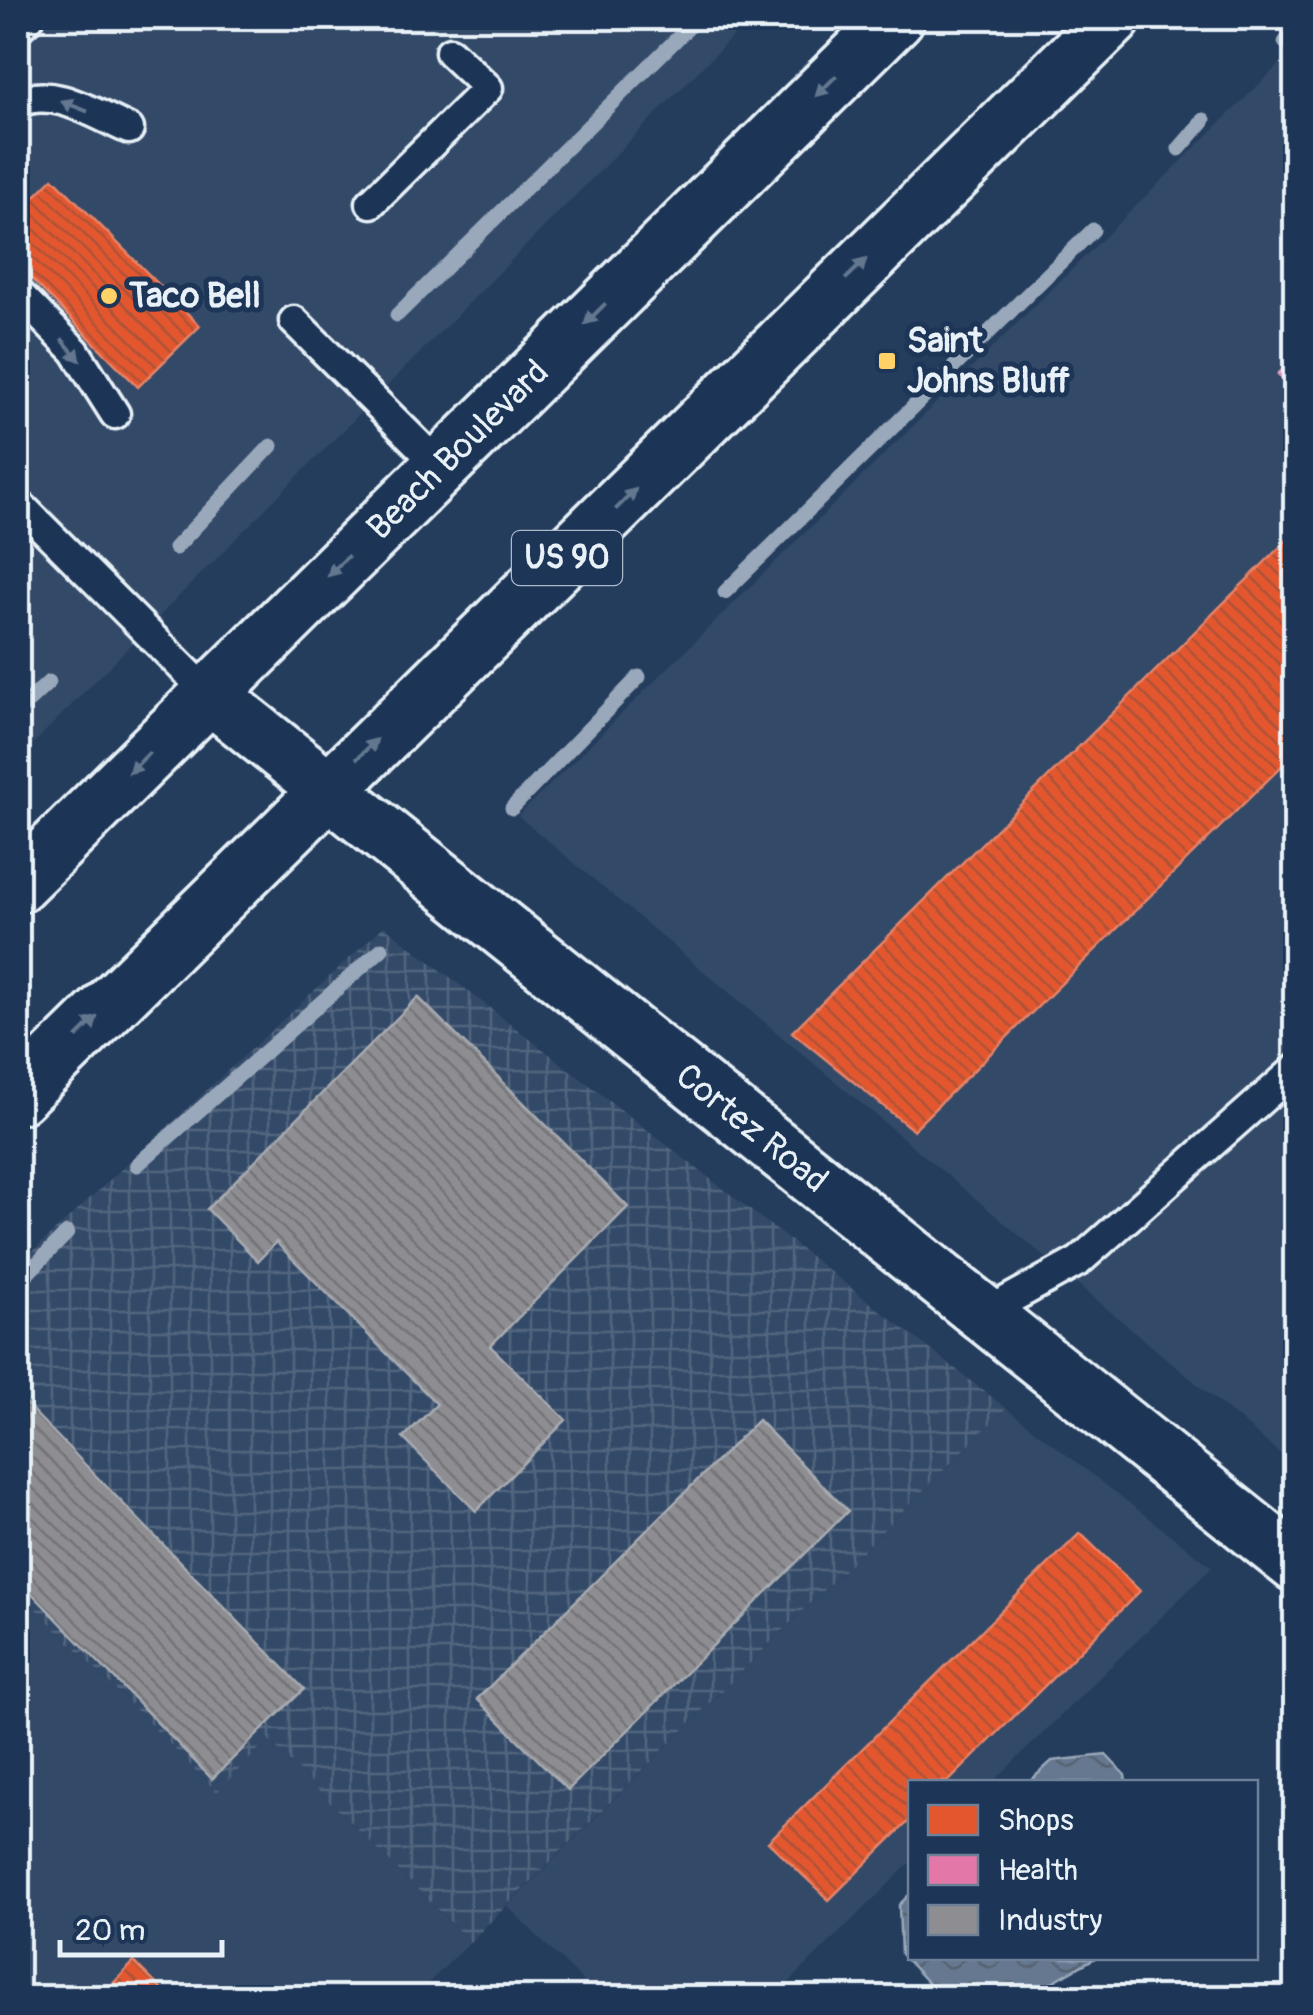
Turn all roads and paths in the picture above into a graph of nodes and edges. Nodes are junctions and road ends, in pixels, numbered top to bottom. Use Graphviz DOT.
graph roads {
  1 [pos="29,18"];
  2 [pos="896,18"];
  3 [pos="1112,18"];
  4 [pos="18,28"];
  5 [pos="450,52"];
  6 [pos="18,103"];
  7 [pos="129,129"];
  8 [pos="370,203"];
  9 [pos="18,293"];
  10 [pos="294,321"];
  11 [pos="115,414"];
  12 [pos="440,466"];
  13 [pos="18,503"];
  14 [pos="209,694"];
  15 [pos="328,787"];
  16 [pos="18,884"];
  17 [pos="1296,1069"];
  18 [pos="18,1096"];
  19 [pos="983,1314"];
  20 [pos="1296,1564"];
  1 -- 4 [label="lane"];
  2 -- 12 [label="main road, Beach Boulevard, one-way"];
  15 -- 3 [label="main road, US 90, one-way"];
  5 -- 8 [label="lane"];
  7 -- 6 [label="lane, one-way"];
  9 -- 11 [label="lane, one-way"];
  10 -- 12 [label="lane"];
  12 -- 14 [label="main road, Beach Boulevard, one-way"];
  13 -- 14 [label="lane"];
  14 -- 15 [label="main road, Cortez Road"];
  14 -- 16 [label="main road, Beach Boulevard, one-way"];
  18 -- 15 [label="main road, US 90, one-way"];
  15 -- 19 [label="main road, Cortez Road"];
  17 -- 19 [label="lane"];
  19 -- 20 [label="main road, Cortez Road"];
}
